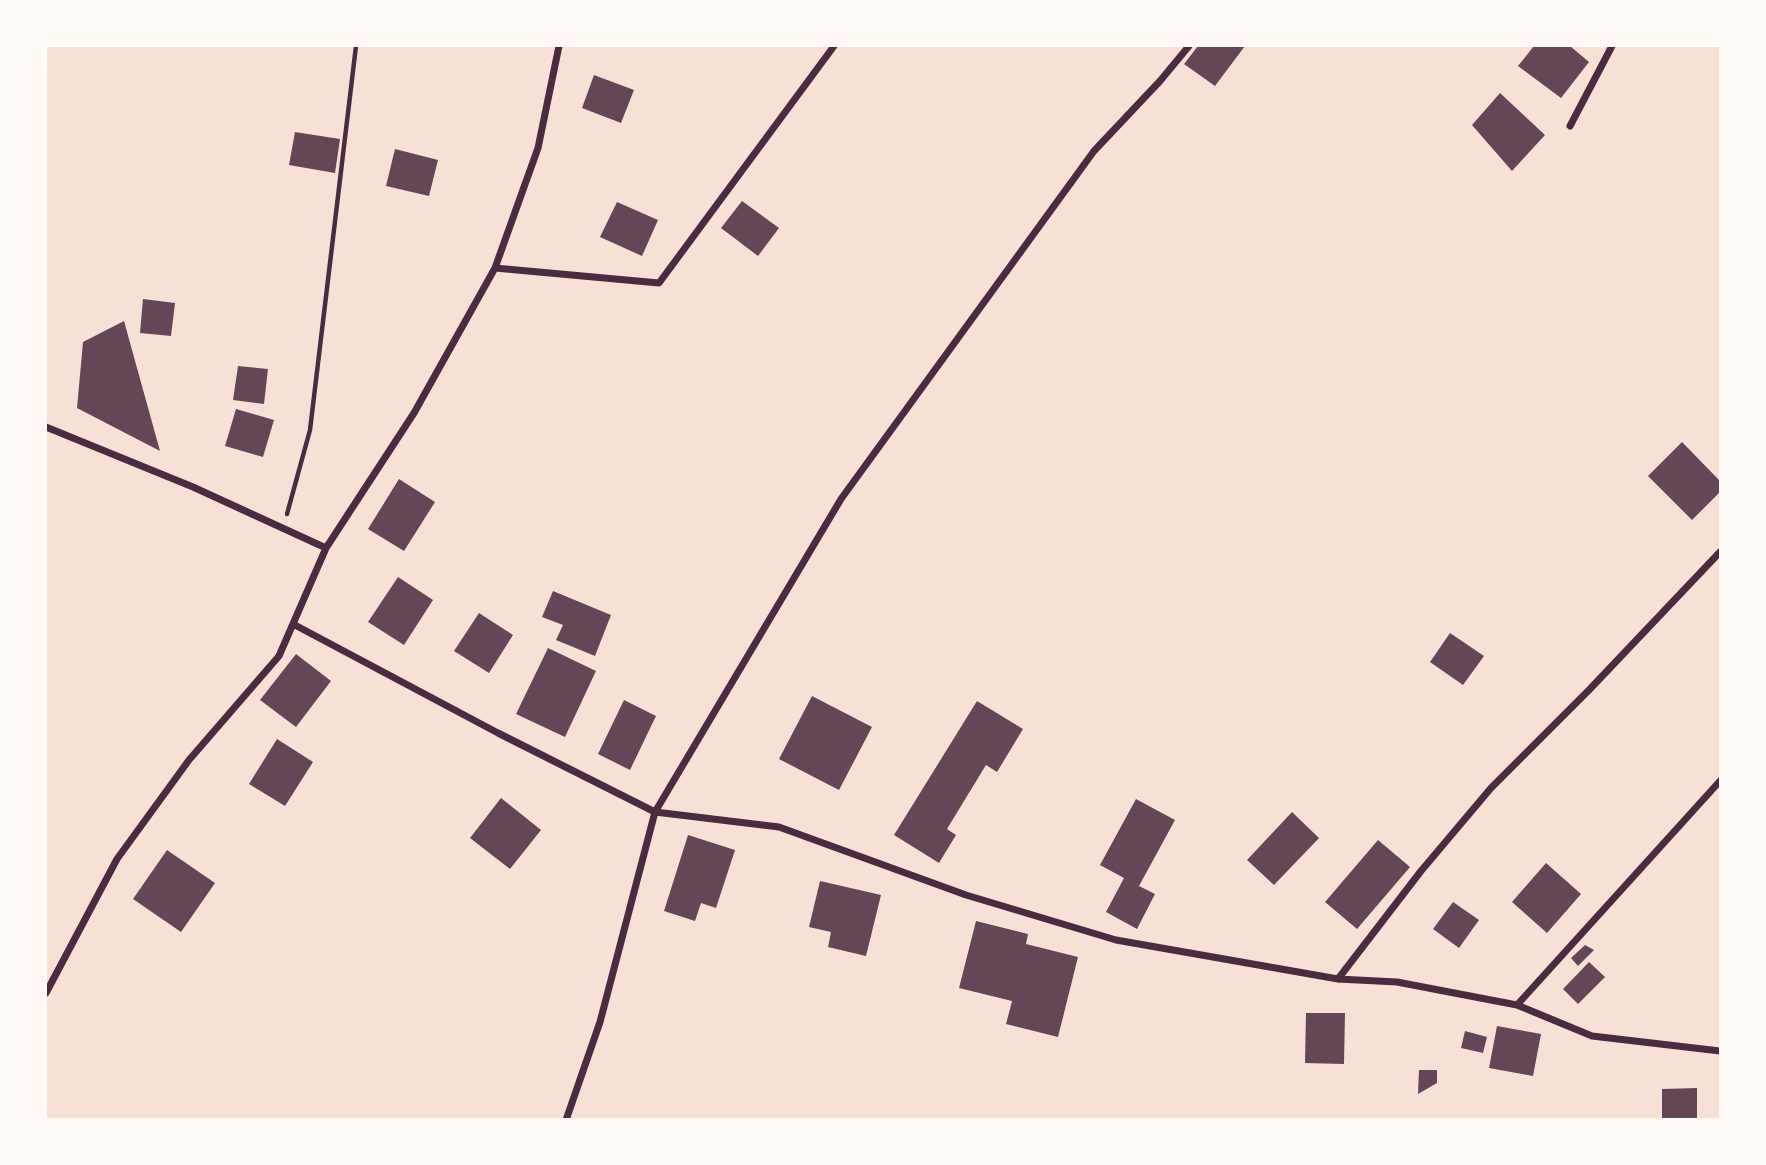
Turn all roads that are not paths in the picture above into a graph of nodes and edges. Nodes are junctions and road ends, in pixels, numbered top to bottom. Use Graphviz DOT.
graph roads {
  1 [pos="559,46"];
  2 [pos="834,46"];
  3 [pos="1189,46"];
  4 [pos="1612,46"];
  5 [pos="1570,125"];
  6 [pos="495,268"];
  7 [pos="46,427"];
  8 [pos="326,548"];
  9 [pos="1720,552"];
  10 [pos="293,624"];
  11 [pos="1720,781"];
  12 [pos="654,812"];
  13 [pos="1338,979"];
  14 [pos="46,993"];
  15 [pos="1517,1005"];
  16 [pos="1720,1051"];
  17 [pos="566,1119"];
  1 -- 6 [label="street"];
  2 -- 6 [label="street"];
  3 -- 12 [label="street"];
  4 -- 5 [label="street"];
  6 -- 8 [label="street"];
  7 -- 8 [label="street"];
  8 -- 10 [label="street"];
  9 -- 13 [label="street"];
  10 -- 12 [label="street"];
  10 -- 14 [label="street"];
  11 -- 15 [label="street"];
  12 -- 13 [label="street"];
  12 -- 17 [label="street"];
  13 -- 15 [label="street"];
  15 -- 16 [label="street"];
}
